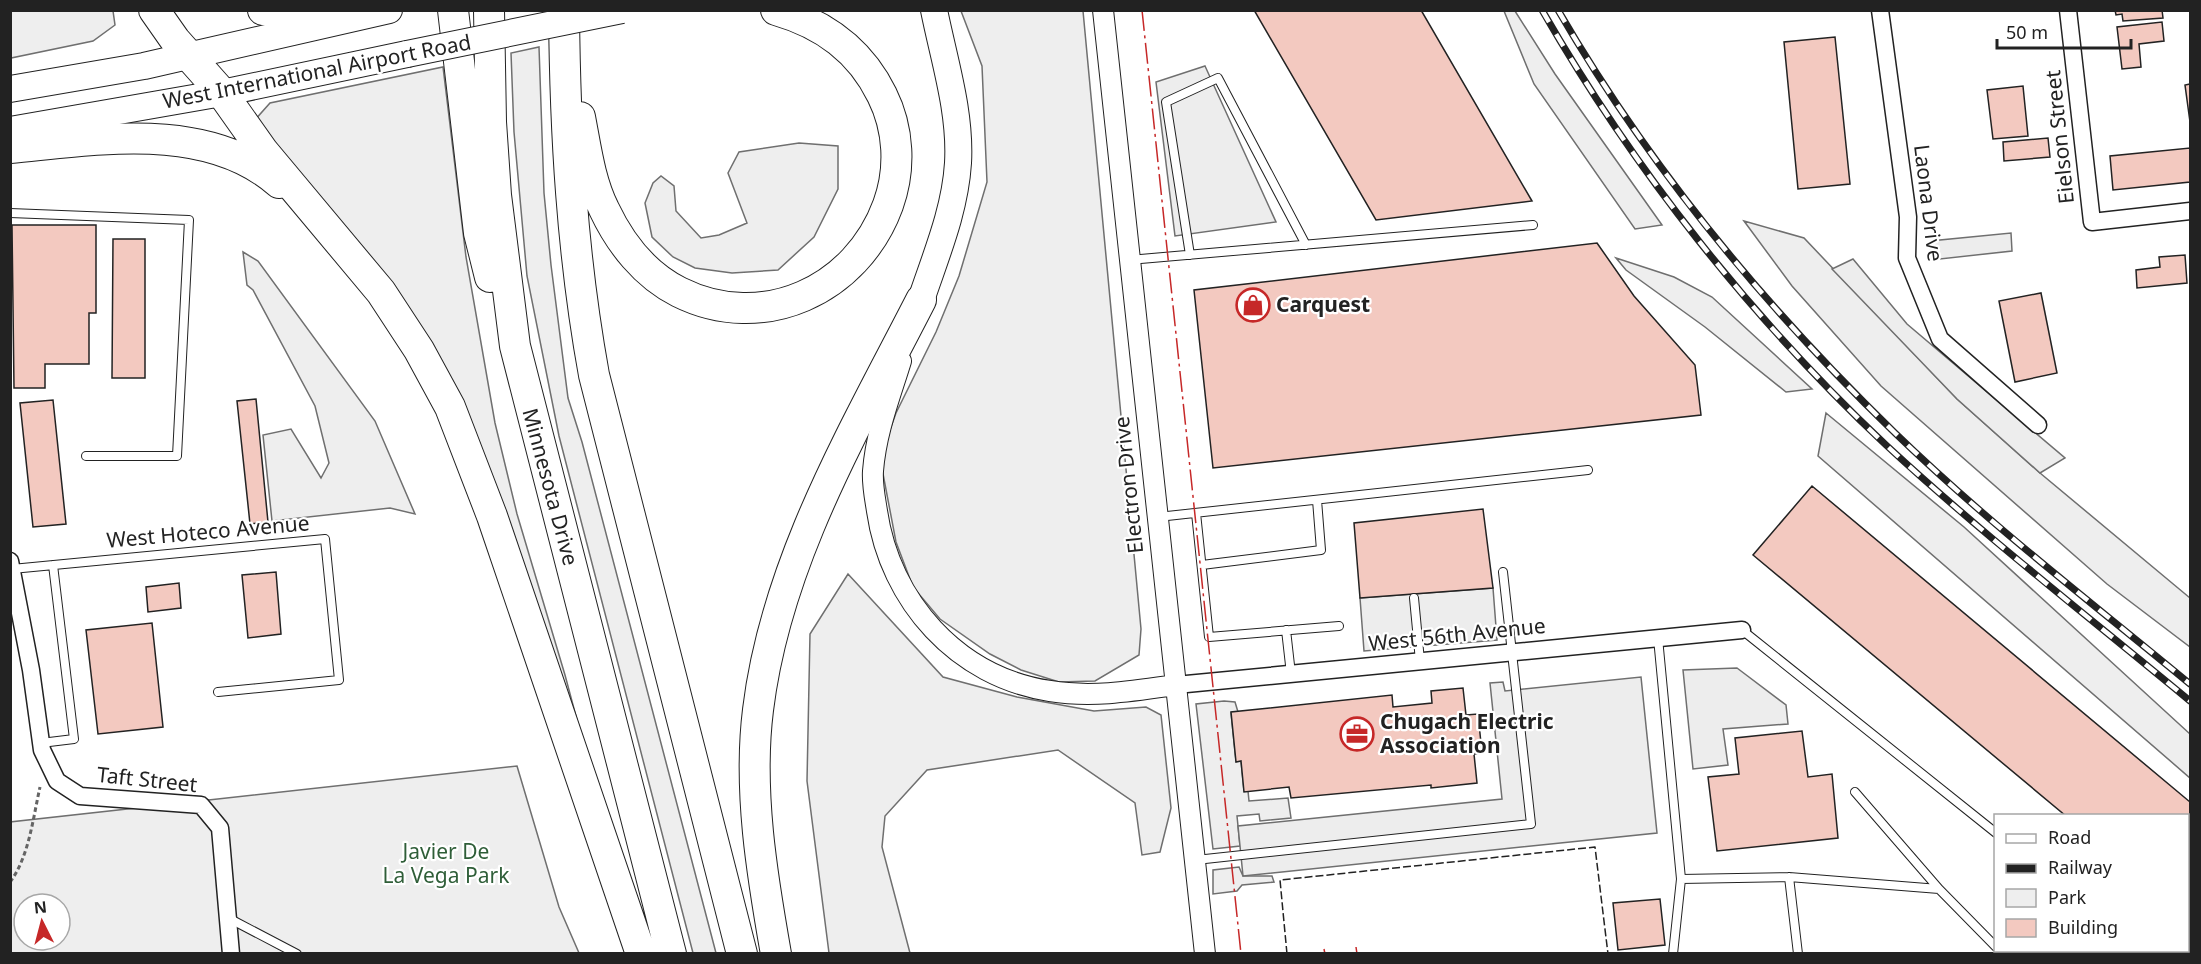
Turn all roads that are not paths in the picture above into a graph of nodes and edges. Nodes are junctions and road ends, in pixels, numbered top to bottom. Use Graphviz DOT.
graph roads {
  1 [pos="154,10"];
  2 [pos="263,10"];
  3 [pos="350,10"];
  4 [pos="389,10"];
  5 [pos="453,10"];
  6 [pos="489,10"];
  7 [pos="622,10"];
  8 [pos="776,10"];
  9 [pos="934,10"];
  10 [pos="1102,10"];
  11 [pos="1880,10"];
  12 [pos="2068,10"];
  13 [pos="564,22"];
  14 [pos="191,56"];
  15 [pos="10,89"];
  16 [pos="222,93"];
  17 [pos="10,130"];
  18 [pos="10,148"];
  19 [pos="2190,211"];
  20 [pos="10,213"];
  21 [pos="320,219"];
  22 [pos="1533,225"];
  23 [pos="1306,245"];
  24 [pos="1190,255"];
  25 [pos="1129,260"];
  26 [pos="921,300"];
  27 [pos="515,346"];
  28 [pos="2038,425"];
  29 [pos="86,456"];
  30 [pos="1588,470"];
  31 [pos="1317,500"];
  32 [pos="1196,513"];
  33 [pos="1157,518"];
  34 [pos="11,565"];
  35 [pos="53,565"];
  36 [pos="1202,565"];
  37 [pos="1503,572"];
  38 [pos="1414,598"];
  39 [pos="15,615"];
  40 [pos="1339,626"];
  41 [pos="1286,630"];
  42 [pos="1742,630"];
  43 [pos="1658,638"];
  44 [pos="1513,652"];
  45 [pos="1420,661"];
  46 [pos="1291,674"];
  47 [pos="1176,685"];
  48 [pos="218,692"];
  49 [pos="41,743"];
  50 [pos="1855,792"];
  51 [pos="1994,832"];
  52 [pos="1195,860"];
  53 [pos="1789,877"];
  54 [pos="1681,879"];
  55 [pos="1939,888"];
  56 [pos="227,914"];
  57 [pos="1994,946"];
  58 [pos="231,954"];
  59 [pos="297,954"];
  60 [pos="641,954"];
  61 [pos="671,954"];
  62 [pos="742,954"];
  63 [pos="776,954"];
  64 [pos="1205,954"];
  65 [pos="1673,954"];
  66 [pos="1798,954"];
  1 -- 14 [label="highway"];
  2 -- 3 [label="highway"];
  4 -- 14 [label="main road, West International Airport Road"];
  5 -- 27 [label="highway"];
  6 -- 27 [label="highway, Minnesota Drive"];
  7 -- 16 [label="main road, West International Airport Road, bridge"];
  8 -- 13 [label="highway"];
  9 -- 26 [label="main road"];
  10 -- 25 [label="street, Electron Drive"];
  11 -- 28 [label="street, Laona Drive"];
  12 -- 19 [label="street, Eielson Street"];
  13 -- 62 [label="highway"];
  14 -- 15 [label="main road, West International Airport Road"];
  14 -- 16 [label="highway"];
  16 -- 17 [label="main road, West International Airport Road"];
  16 -- 21 [label="highway"];
  18 -- 21 [label="highway"];
  20 -- 29 [label="lane"];
  21 -- 60 [label="highway"];
  22 -- 23 [label="lane"];
  23 -- 24 [label="lane"];
  23 -- 24 [label="lane"];
  24 -- 25 [label="lane"];
  25 -- 33 [label="street, Electron Drive"];
  26 -- 47 [label="street"];
  26 -- 63 [label="highway"];
  27 -- 61 [label="highway, Minnesota Drive"];
  30 -- 31 [label="lane"];
  31 -- 32 [label="lane"];
  31 -- 36 [label="lane"];
  32 -- 33 [label="lane"];
  32 -- 36 [label="lane"];
  33 -- 47 [label="street, Electron Drive"];
  34 -- 35 [label="lane, West Hoteco Avenue"];
  34 -- 39 [label="street, Taft Street"];
  35 -- 48 [label="lane, West Hoteco Avenue"];
  35 -- 49 [label="lane"];
  36 -- 41 [label="lane"];
  37 -- 44 [label="lane"];
  38 -- 45 [label="lane"];
  39 -- 49 [label="street, Taft Street"];
  40 -- 41 [label="lane"];
  41 -- 46 [label="lane"];
  42 -- 43 [label="street, West 56th Avenue"];
  42 -- 51 [label="lane"];
  43 -- 44 [label="street, West 56th Avenue"];
  43 -- 54 [label="lane"];
  44 -- 45 [label="street, West 56th Avenue"];
  44 -- 52 [label="lane"];
  45 -- 46 [label="street, West 56th Avenue"];
  46 -- 47 [label="street, West 56th Avenue"];
  47 -- 52 [label="street, Electron Drive"];
  49 -- 56 [label="street, Taft Street"];
  50 -- 55 [label="lane"];
  52 -- 64 [label="street, Electron Drive"];
  53 -- 54 [label="lane"];
  53 -- 55 [label="lane"];
  53 -- 66 [label="lane"];
  54 -- 65 [label="lane"];
  55 -- 57 [label="lane"];
  56 -- 58 [label="street, Taft Street"];
  56 -- 59 [label="lane"];
}
